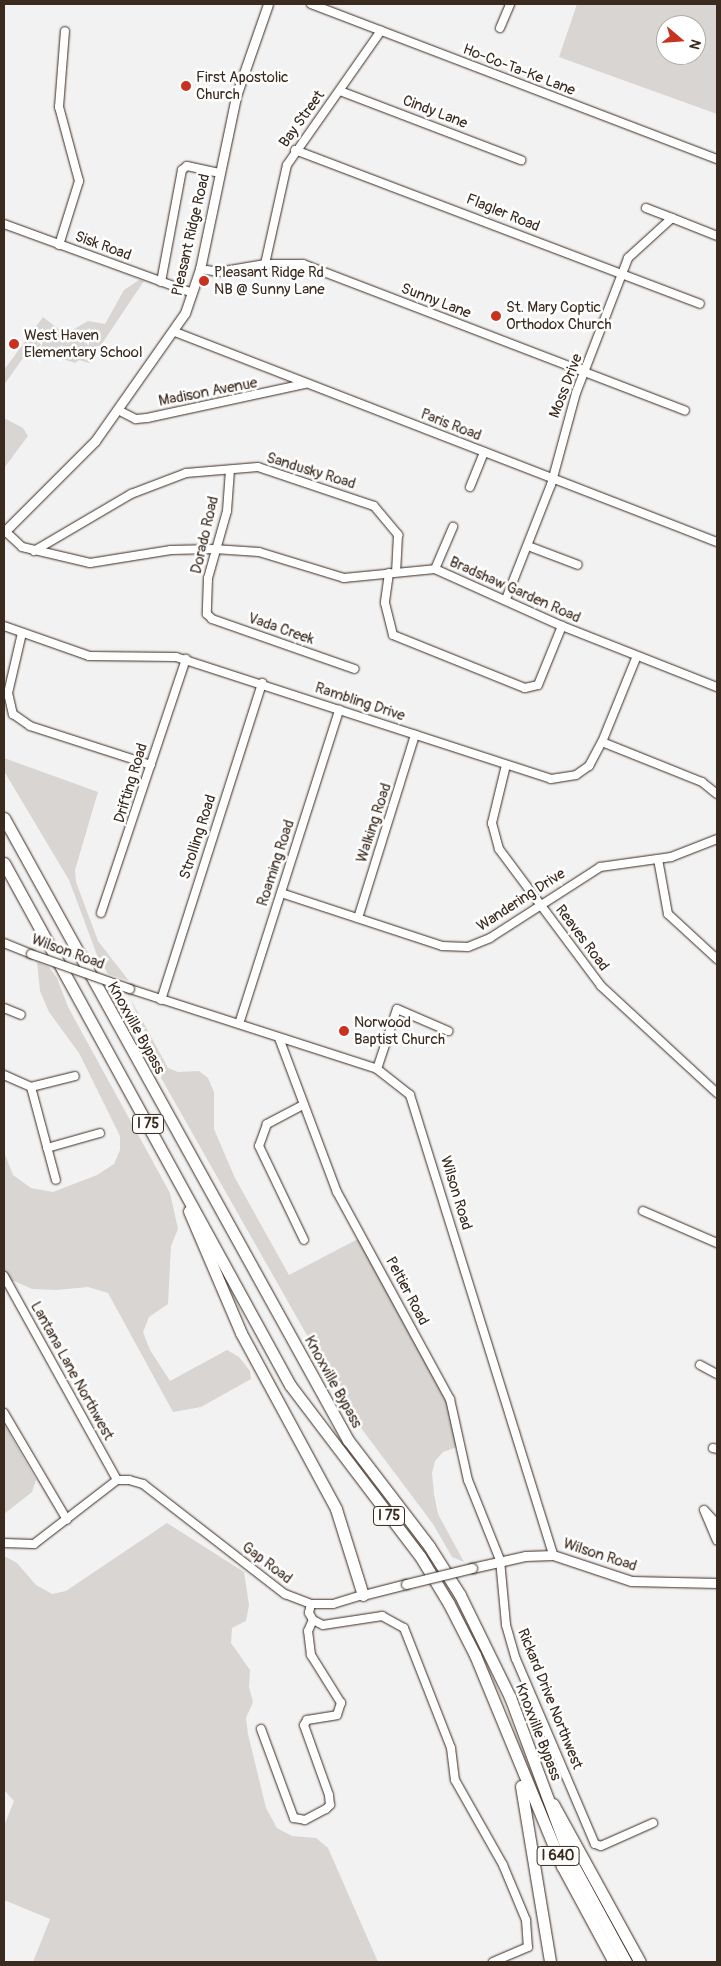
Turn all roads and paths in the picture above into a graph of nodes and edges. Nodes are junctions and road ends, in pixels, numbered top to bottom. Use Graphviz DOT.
graph roads {
  1 [pos="268,4"];
  2 [pos="311,4"];
  3 [pos="510,4"];
  4 [pos="500,28"];
  5 [pos="65,31"];
  6 [pos="381,31"];
  7 [pos="340,91"];
  8 [pos="295,150"];
  9 [pos="717,159"];
  10 [pos="521,160"];
  11 [pos="220,173"];
  12 [pos="646,208"];
  13 [pos="672,218"];
  14 [pos="4,224"];
  15 [pos="717,236"];
  16 [pos="59,245"];
  17 [pos="265,264"];
  18 [pos="200,269"];
  19 [pos="621,272"];
  20 [pos="161,282"];
  21 [pos="194,293"];
  22 [pos="700,304"];
  23 [pos="175,332"];
  24 [pos="585,375"];
  25 [pos="304,384"];
  26 [pos="118,410"];
  27 [pos="685,410"];
  28 [pos="484,452"];
  29 [pos="230,470"];
  30 [pos="551,478"];
  31 [pos="470,487"];
  32 [pos="453,527"];
  33 [pos="4,532"];
  34 [pos="717,542"];
  35 [pos="528,546"];
  36 [pos="214,549"];
  37 [pos="33,551"];
  38 [pos="578,565"];
  39 [pos="436,569"];
  40 [pos="392,572"];
  41 [pos="506,599"];
  42 [pos="205,608"];
  43 [pos="4,626"];
  44 [pos="562,626"];
  45 [pos="22,634"];
  46 [pos="636,656"];
  47 [pos="186,660"];
  48 [pos="355,669"];
  49 [pos="262,683"];
  50 [pos="717,687"];
  51 [pos="339,710"];
  52 [pos="415,735"];
  53 [pos="602,742"];
  54 [pos="151,765"];
  55 [pos="506,765"];
  56 [pos="717,794"];
  57 [pos="4,818"];
  58 [pos="717,839"];
  59 [pos="658,859"];
  60 [pos="4,864"];
  61 [pos="281,893"];
  62 [pos="540,904"];
  63 [pos="101,913"];
  64 [pos="358,918"];
  65 [pos="4,943"];
  66 [pos="717,947"];
  67 [pos="714,956"];
  68 [pos="161,1000"];
  69 [pos="4,1008"];
  70 [pos="21,1015"];
  71 [pos="239,1024"];
  72 [pos="448,1031"];
  73 [pos="279,1038"];
  74 [pos="377,1069"];
  75 [pos="4,1075"];
  76 [pos="75,1076"];
  77 [pos="32,1087"];
  78 [pos="717,1093"];
  79 [pos="303,1105"];
  80 [pos="100,1133"];
  81 [pos="47,1148"];
  82 [pos="56,1180"];
  83 [pos="183,1188"];
  84 [pos="643,1211"];
  85 [pos="304,1240"];
  86 [pos="717,1243"];
  87 [pos="4,1276"];
  88 [pos="700,1365"];
  89 [pos="717,1374"];
  90 [pos="4,1414"];
  91 [pos="117,1480"];
  92 [pos="67,1520"];
  93 [pos="717,1524"];
  94 [pos="717,1540"];
  95 [pos="4,1543"];
  96 [pos="553,1555"];
  97 [pos="500,1560"];
  98 [pos="717,1583"];
  99 [pos="363,1595"];
  100 [pos="311,1604"];
  101 [pos="313,1620"];
  102 [pos="262,1729"];
  103 [pos="510,1745"];
  104 [pos="544,1790"];
  105 [pos="653,1823"];
  106 [pos="627,1939"];
  107 [pos="493,1962"];
  108 [pos="550,1962"];
  109 [pos="614,1962"];
  110 [pos="626,1962"];
  111 [pos="640,1962"];
  112 [pos="644,1962"];
  1 -- 11 [label="main road, Pleasant Ridge Road"];
  2 -- 6 [label="street, Ho-Co-Ta-Ke Lane"];
  3 -- 4 [label="street"];
  5 -- 16 [label="street"];
  6 -- 7 [label="street, Bay Street"];
  6 -- 9 [label="street, Ho-Co-Ta-Ke Lane"];
  7 -- 8 [label="street, Bay Street"];
  7 -- 10 [label="street, Cindy Lane"];
  8 -- 17 [label="street, Bay Street"];
  8 -- 19 [label="street, Flagler Road"];
  11 -- 18 [label="main road, Pleasant Ridge Road"];
  11 -- 20 [label="street"];
  12 -- 13 [label="street"];
  13 -- 15 [label="street"];
  13 -- 19 [label="street, Moss Drive"];
  14 -- 16 [label="street, Sisk Road"];
  16 -- 20 [label="street, Sisk Road"];
  17 -- 18 [label="street, Sunny Lane"];
  17 -- 24 [label="street, Sunny Lane"];
  18 -- 21 [label="main road, Pleasant Ridge Road"];
  19 -- 22 [label="street, Flagler Road"];
  19 -- 24 [label="street, Moss Drive"];
  20 -- 21 [label="street, Sisk Road"];
  21 -- 23 [label="main road, Pleasant Ridge Road"];
  23 -- 25 [label="street, Paris Road"];
  23 -- 26 [label="main road, Pleasant Ridge Road"];
  24 -- 27 [label="street, Sunny Lane"];
  24 -- 30 [label="street, Moss Drive"];
  25 -- 26 [label="street, Madison Avenue"];
  25 -- 28 [label="street, Paris Road"];
  26 -- 33 [label="main road, Pleasant Ridge Road"];
  28 -- 30 [label="street, Paris Road"];
  28 -- 31 [label="street"];
  29 -- 36 [label="street, Dorado Road"];
  29 -- 37 [label="street, Sandusky Road"];
  29 -- 40 [label="street, Sandusky Road"];
  30 -- 34 [label="street, Paris Road"];
  30 -- 35 [label="street, Moss Drive"];
  32 -- 39 [label="street"];
  33 -- 37 [label="street, Bradshaw Garden Road"];
  35 -- 38 [label="street"];
  35 -- 41 [label="street, Moss Drive"];
  36 -- 37 [label="street, Bradshaw Garden Road"];
  36 -- 40 [label="street, Bradshaw Garden Road"];
  36 -- 42 [label="street, Dorado Road"];
  39 -- 40 [label="street, Bradshaw Garden Road"];
  39 -- 41 [label="street, Bradshaw Garden Road"];
  40 -- 44 [label="street, Sandusky Road"];
  41 -- 44 [label="street, Bradshaw Garden Road"];
  42 -- 48 [label="street, Vada Creek"];
  43 -- 45 [label="street, Rambling Drive"];
  44 -- 46 [label="street, Bradshaw Garden Road"];
  45 -- 47 [label="street, Rambling Drive"];
  45 -- 54 [label="street"];
  46 -- 50 [label="street, Bradshaw Garden Road"];
  46 -- 53 [label="street, Rambling Drive"];
  47 -- 49 [label="street, Rambling Drive"];
  47 -- 54 [label="street, Drifting Road"];
  49 -- 51 [label="street, Rambling Drive"];
  49 -- 68 [label="street, Strolling Road"];
  51 -- 52 [label="street, Rambling Drive"];
  51 -- 61 [label="street, Roaming Road"];
  52 -- 55 [label="street, Rambling Drive"];
  52 -- 64 [label="street, Walking Road"];
  53 -- 55 [label="street, Rambling Drive"];
  53 -- 56 [label="street"];
  54 -- 63 [label="street, Drifting Road"];
  55 -- 62 [label="street, Reaves Road"];
  57 -- 104 [label="highway, Knoxville Bypass / I 75"];
  58 -- 59 [label="street, Wandering Drive"];
  59 -- 62 [label="street, Wandering Drive"];
  59 -- 67 [label="street"];
  60 -- 83 [label="highway, Knoxville Bypass / I 75"];
  61 -- 64 [label="street, Wandering Drive"];
  61 -- 71 [label="street, Roaming Road"];
  62 -- 64 [label="street, Wandering Drive"];
  62 -- 78 [label="street, Reaves Road"];
  65 -- 68 [label="street, Wilson Road, bridge"];
  66 -- 67 [label="street"];
  68 -- 71 [label="street, Wilson Road"];
  69 -- 70 [label="street"];
  71 -- 73 [label="street, Wilson Road"];
  72 -- 74 [label="street"];
  73 -- 74 [label="street, Wilson Road"];
  73 -- 79 [label="street, Peltier Road"];
  74 -- 96 [label="street, Wilson Road"];
  75 -- 77 [label="street"];
  76 -- 77 [label="street"];
  77 -- 81 [label="street"];
  79 -- 85 [label="street"];
  79 -- 97 [label="street, Peltier Road"];
  80 -- 81 [label="street"];
  81 -- 82 [label="street"];
  83 -- 99 [label="highway"];
  83 -- 103 [label="highway, Knoxville Bypass / I 75"];
  84 -- 86 [label="street"];
  87 -- 91 [label="street, Lantana Lane Northwest"];
  88 -- 89 [label="street"];
  90 -- 92 [label="street"];
  91 -- 92 [label="street"];
  91 -- 100 [label="street, Gap Road"];
  92 -- 95 [label="street"];
  93 -- 94 [label="street"];
  96 -- 97 [label="main road, Gap Road"];
  96 -- 98 [label="main road, Wilson Road"];
  97 -- 99 [label="main road, Gap Road, bridge"];
  97 -- 105 [label="street, Rickard Drive Northwest"];
  99 -- 100 [label="street, Gap Road"];
  100 -- 101 [label="street"];
  101 -- 102 [label="street"];
  101 -- 107 [label="street"];
  103 -- 108 [label="highway, I 75"];
  103 -- 109 [label="highway, Knoxville Bypass / I 640"];
  104 -- 106 [label="highway"];
  104 -- 110 [label="highway, Knoxville Bypass / I 75"];
  106 -- 111 [label="highway"];
  106 -- 112 [label="highway"];
}
